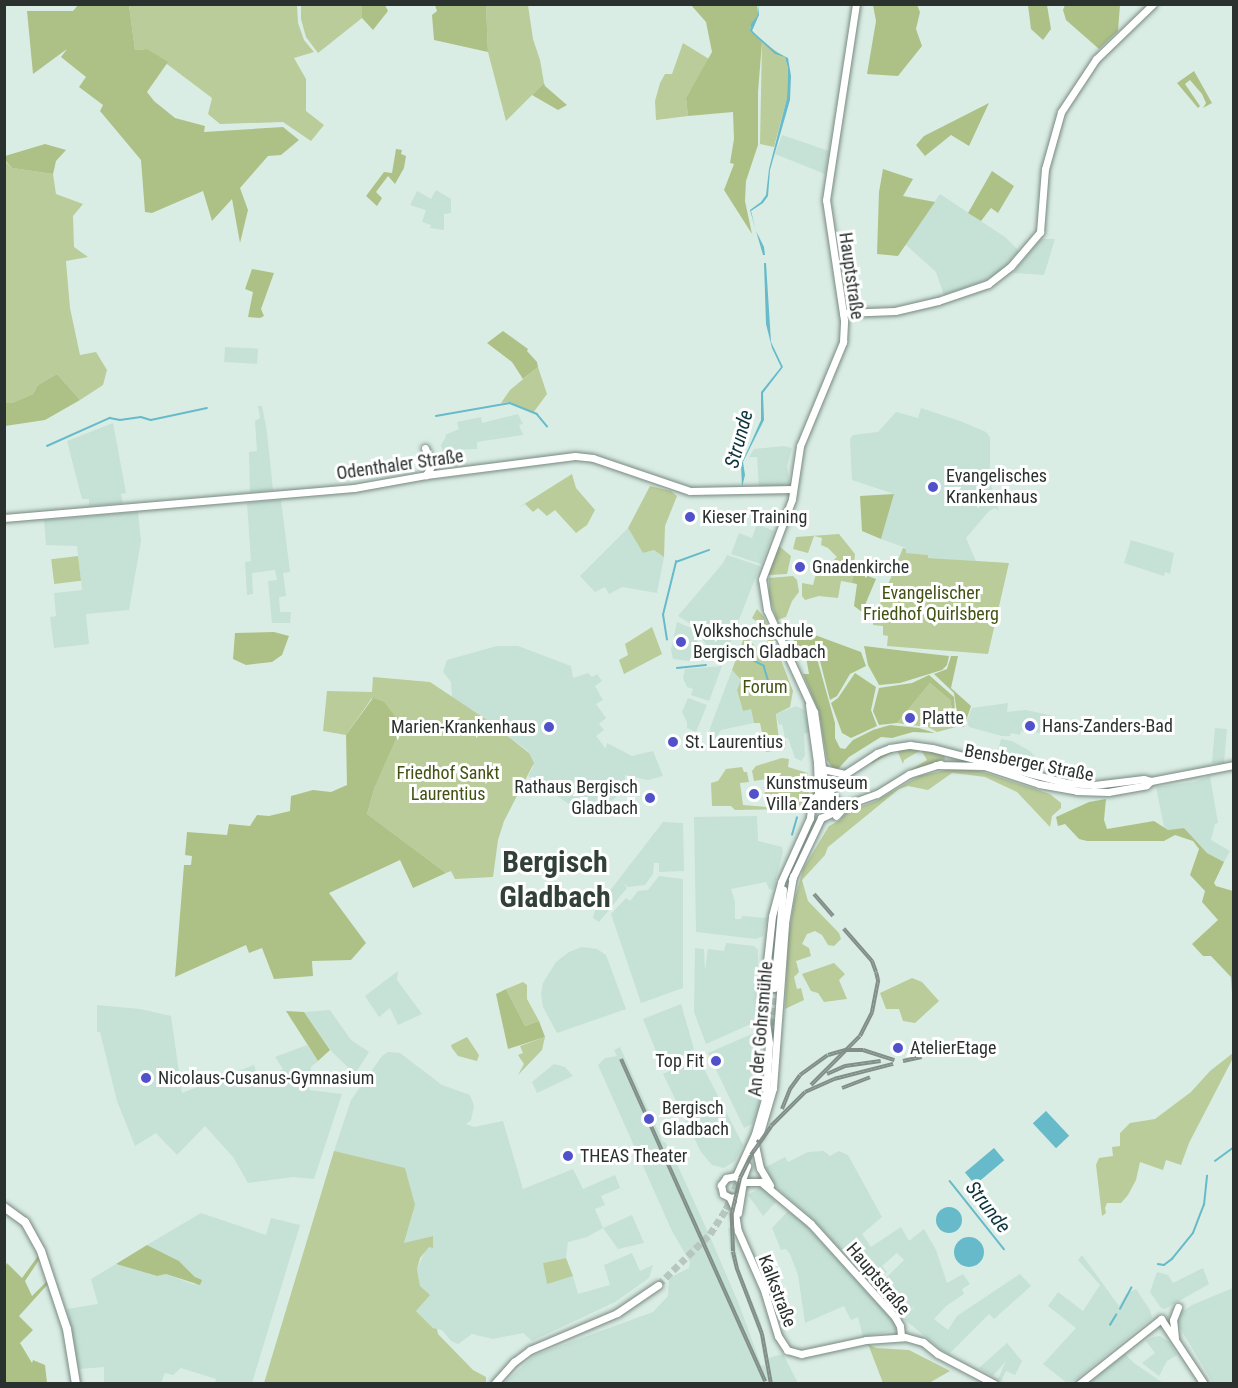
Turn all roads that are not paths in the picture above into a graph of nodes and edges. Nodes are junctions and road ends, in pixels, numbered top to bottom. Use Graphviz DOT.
graph roads {
  1 [pos="856,4"];
  2 [pos="1153,4"];
  3 [pos="843,313"];
  4 [pos="425,448"];
  5 [pos="426,475"];
  6 [pos="793,489"];
  7 [pos="4,518"];
  8 [pos="809,705"];
  9 [pos="987,764"];
  10 [pos="936,765"];
  11 [pos="1233,765"];
  12 [pos="823,769"];
  13 [pos="1033,774"];
  14 [pos="1025,780"];
  15 [pos="1151,781"];
  16 [pos="818,794"];
  17 [pos="866,800"];
  18 [pos="837,801"];
  19 [pos="818,816"];
  20 [pos="791,861"];
  21 [pos="793,876"];
  22 [pos="781,907"];
  23 [pos="774,988"];
  24 [pos="778,1017"];
  25 [pos="766,1021"];
  26 [pos="755,1145"];
  27 [pos="740,1179"];
  28 [pos="776,1195"];
  29 [pos="740,1196"];
  30 [pos="730,1198"];
  31 [pos="4,1207"];
  32 [pos="740,1236"];
  33 [pos="658,1285"];
  34 [pos="1178,1307"];
  35 [pos="901,1336"];
  36 [pos="1175,1340"];
  37 [pos="76,1383"];
  38 [pos="494,1383"];
  39 [pos="995,1383"];
  40 [pos="1079,1383"];
  41 [pos="1204,1383"];
  1 -- 3 [label="main road, Hauptstraße"];
  2 -- 3 [label="main road"];
  3 -- 6 [label="main road, Hauptstraße"];
  4 -- 5 [label="main road"];
  5 -- 6 [label="main road, Odenthaler Straße"];
  5 -- 7 [label="main road, Odenthaler Straße"];
  6 -- 8 [label="main road, Hauptstraße"];
  8 -- 12 [label="main road"];
  8 -- 16 [label="main road"];
  9 -- 10 [label="main road, Bensberger Straße"];
  9 -- 12 [label="main road, Bensberger Straße"];
  9 -- 13 [label="main road, Bensberger Straße"];
  10 -- 14 [label="main road, Bensberger Straße"];
  10 -- 17 [label="main road, Bensberger Straße"];
  11 -- 15 [label="main road, Bensberger Straße"];
  12 -- 18 [label="main road"];
  13 -- 14 [label="main road"];
  13 -- 15 [label="main road, Bensberger Straße"];
  14 -- 15 [label="main road, Bensberger Straße"];
  16 -- 18 [label="main road"];
  16 -- 19 [label="main road"];
  17 -- 18 [label="main road, Bensberger Straße"];
  17 -- 19 [label="main road, Bensberger Straße"];
  18 -- 19 [label="main road"];
  19 -- 20 [label="main road, An der Gohrsmühle"];
  19 -- 21 [label="main road"];
  20 -- 22 [label="main road"];
  20 -- 25 [label="main road, An der Gohrsmühle"];
  21 -- 22 [label="main road"];
  21 -- 24 [label="main road, An der Gohrsmühle"];
  22 -- 23 [label="main road"];
  24 -- 25 [label="main road"];
  24 -- 26 [label="main road, An der Gohrsmühle"];
  25 -- 27 [label="main road, An der Gohrsmühle"];
  26 -- 27 [label="main road, An der Gohrsmühle"];
  26 -- 28 [label="main road, Hauptstraße"];
  27 -- 28 [label="main road, Hauptstraße"];
  27 -- 29 [label="main road"];
  27 -- 30 [label="main road"];
  28 -- 35 [label="main road, Hauptstraße"];
  29 -- 30 [label="main road"];
  29 -- 32 [label="main road, Kalkstraße"];
  30 -- 32 [label="main road, Kalkstraße"];
  31 -- 37 [label="main road"];
  32 -- 35 [label="main road, Kalkstraße"];
  33 -- 38 [label="main road"];
  34 -- 36 [label="main road"];
  35 -- 39 [label="main road, Hauptstraße"];
  36 -- 40 [label="main road"];
  36 -- 41 [label="main road"];
}
